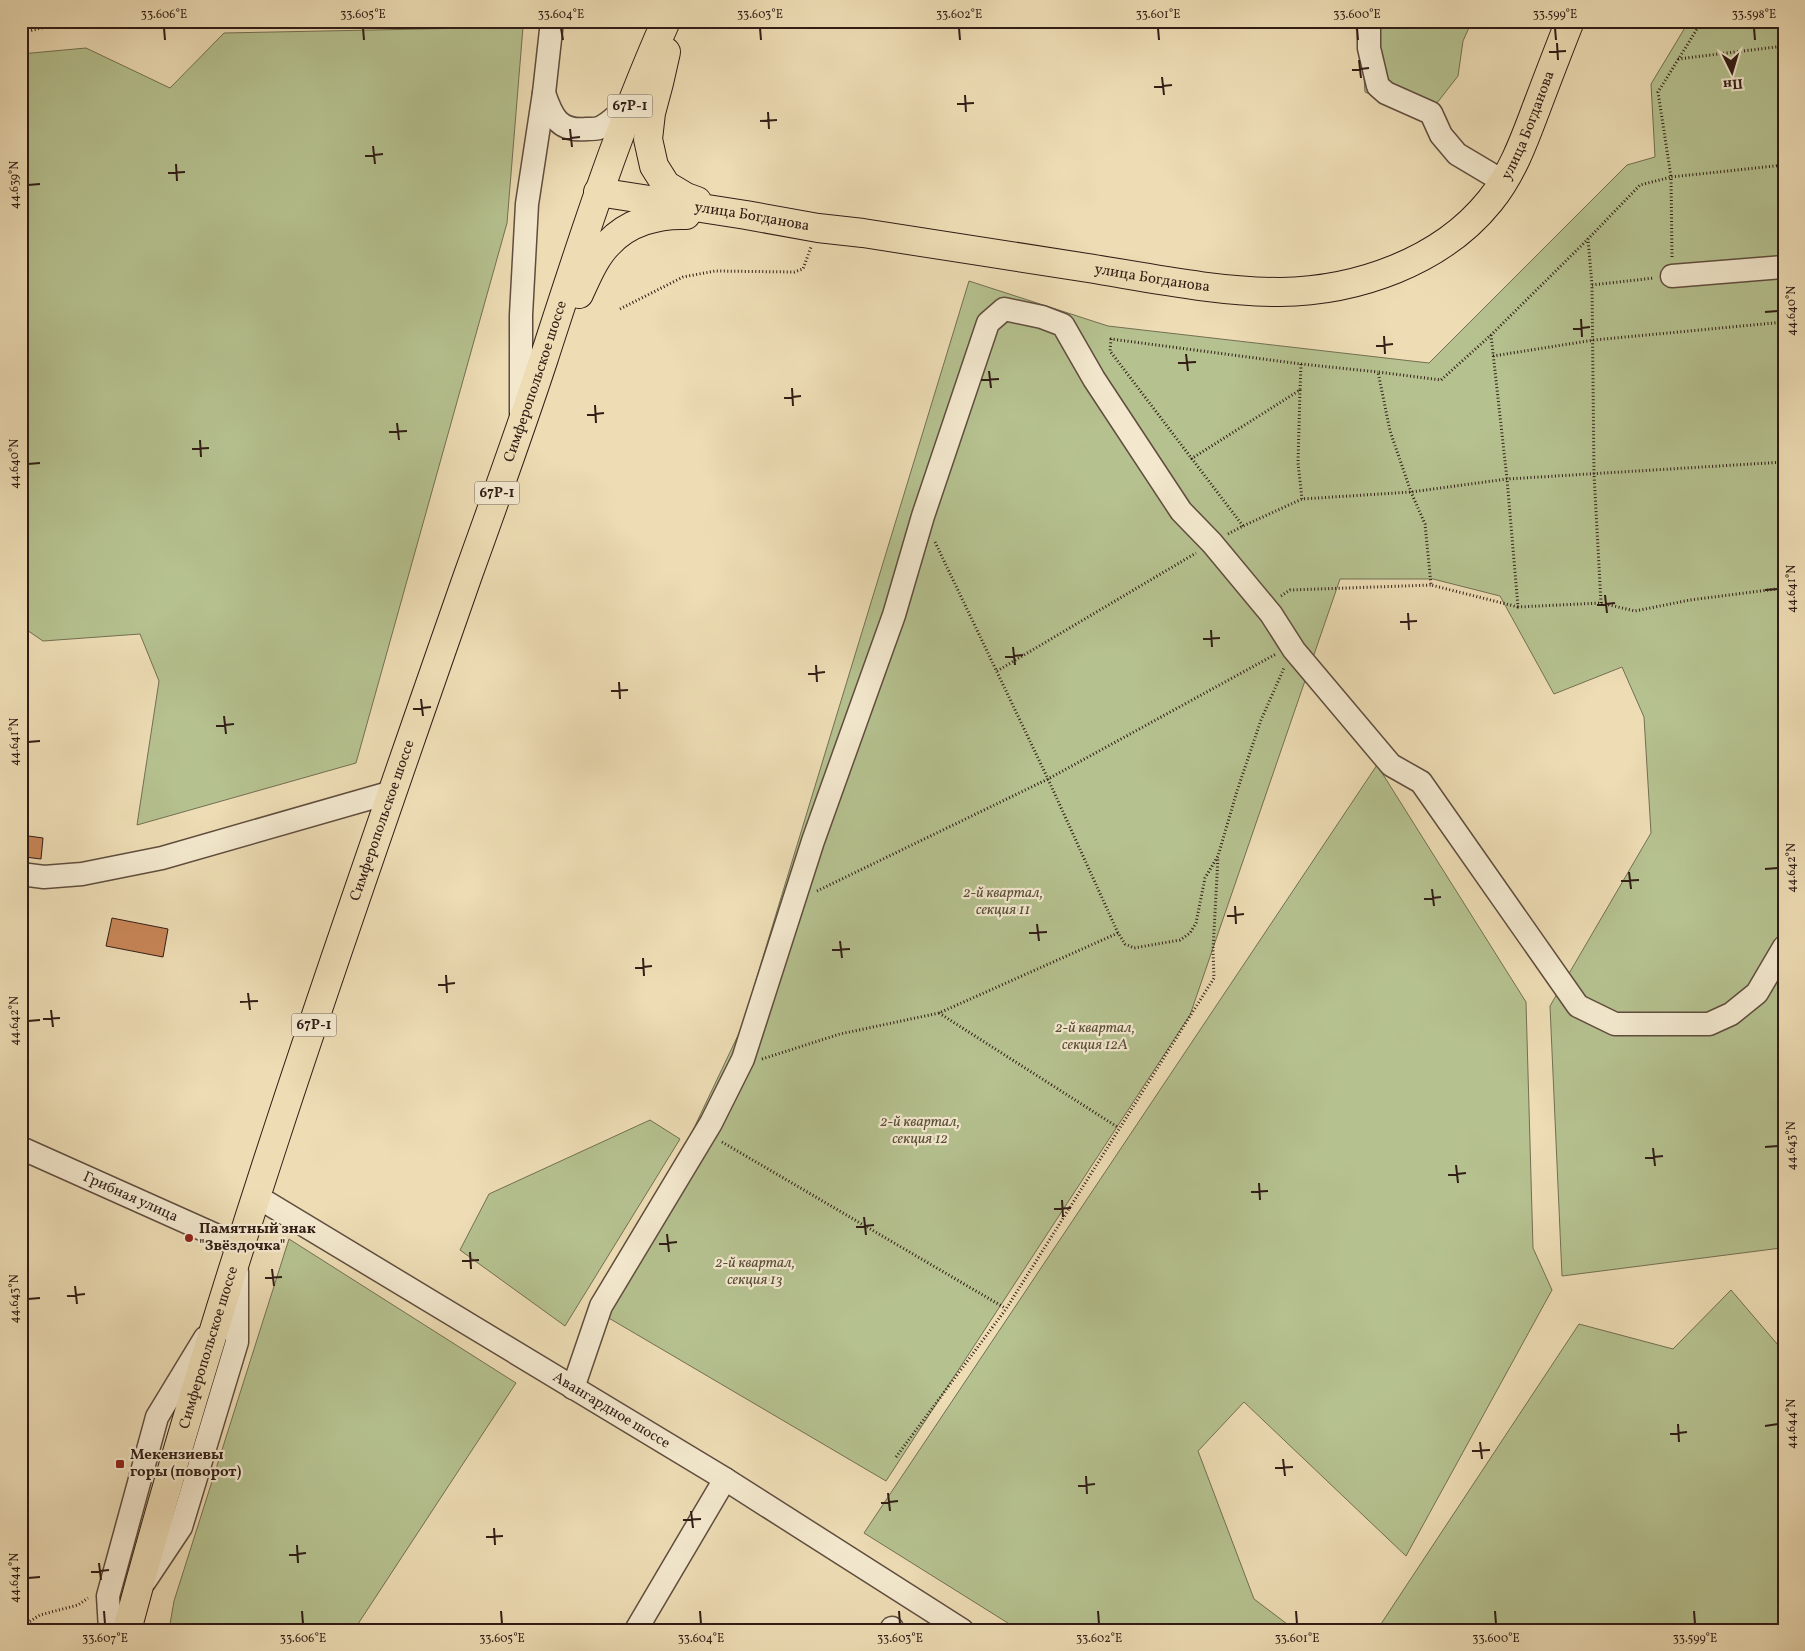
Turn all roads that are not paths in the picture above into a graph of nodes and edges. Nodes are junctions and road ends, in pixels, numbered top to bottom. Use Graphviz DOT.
graph roads {
  1 [pos="552,21"];
  2 [pos="666,21"];
  3 [pos="672,21"];
  4 [pos="1371,21"];
  5 [pos="1570,21"];
  6 [pos="544,94"];
  7 [pos="633,99"];
  8 [pos="1504,182"];
  9 [pos="598,192"];
  10 [pos="746,215"];
  11 [pos="1784,266"];
  12 [pos="1672,276"];
  13 [pos="539,374"];
  14 [pos="520,428"];
  15 [pos="392,792"];
  16 [pos="21,874"];
  17 [pos="1784,947"];
  18 [pos="21,1148"];
  19 [pos="256,1196"];
  20 [pos="238,1253"];
  21 [pos="220,1314"];
  22 [pos="573,1388"];
  23 [pos="725,1479"];
  24 [pos="136,1594"];
  25 [pos="110,1630"];
  26 [pos="127,1630"];
  27 [pos="636,1630"];
  28 [pos="962,1630"];
  1 -- 6 [label="street"];
  2 -- 7 [label="main road, Симферопольское шоссе / 67Р-1"];
  3 -- 10 [label="main road"];
  4 -- 8 [label="street"];
  5 -- 8 [label="main road, улица Богданова"];
  6 -- 7 [label="street"];
  6 -- 14 [label="street"];
  7 -- 9 [label="main road, Симферопольское шоссе / 67Р-1"];
  8 -- 10 [label="main road, улица Богданова"];
  9 -- 10 [label="main road, улица Богданова"];
  9 -- 13 [label="main road, Симферопольское шоссе / 67Р-1"];
  10 -- 13 [label="main road"];
  11 -- 12 [label="street"];
  13 -- 14 [label="main road, Симферопольское шоссе / 67Р-1"];
  14 -- 15 [label="main road, Симферопольское шоссе / 67Р-1"];
  15 -- 16 [label="street"];
  15 -- 19 [label="main road, Симферопольское шоссе / 67Р-1"];
  17 -- 22 [label="street"];
  18 -- 20 [label="street, Грибная улица"];
  19 -- 20 [label="main road, Симферопольское шоссе / 67Р-1"];
  19 -- 22 [label="street, Авангардное шоссе"];
  20 -- 21 [label="main road, Симферопольское шоссе / 67Р-1"];
  20 -- 24 [label="street"];
  21 -- 24 [label="main road, Симферопольское шоссе / 67Р-1"];
  21 -- 25 [label="street"];
  22 -- 23 [label="street, Авангардное шоссе"];
  23 -- 27 [label="street"];
  23 -- 28 [label="street, Авангардное шоссе"];
  24 -- 26 [label="main road, Симферопольское шоссе / 67Р-1"];
}
